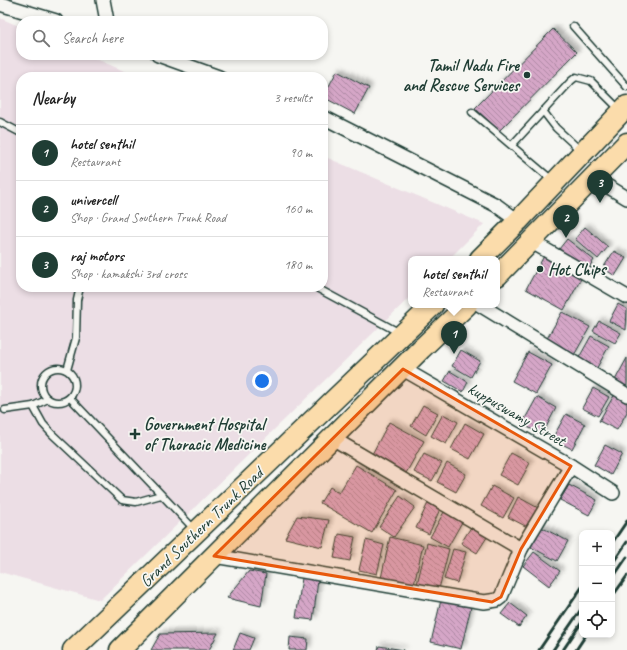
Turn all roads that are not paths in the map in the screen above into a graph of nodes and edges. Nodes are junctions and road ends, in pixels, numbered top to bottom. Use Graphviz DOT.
graph roads {
  1 [pos="103,0"];
  2 [pos="0,4"];
  3 [pos="40,16"];
  4 [pos="106,16"];
  5 [pos="573,26"];
  6 [pos="172,60"];
  7 [pos="205,72"];
  8 [pos="627,87"];
  9 [pos="624,109"];
  10 [pos="543,111"];
  11 [pos="472,112"];
  12 [pos="328,120"];
  13 [pos="0,122"];
  14 [pos="16,131"];
  15 [pos="627,143"];
  16 [pos="512,145"];
  17 [pos="583,153"];
  18 [pos="594,178"];
  19 [pos="555,183"];
  20 [pos="627,198"];
  21 [pos="518,222"];
  22 [pos="532,242"];
  23 [pos="483,256"];
  24 [pos="500,273"];
  25 [pos="79,292"];
  26 [pos="324,292"];
  27 [pos="627,297"];
  28 [pos="430,308"];
  29 [pos="464,308"];
  30 [pos="485,308"];
  31 [pos="403,334"];
  32 [pos="403,369"];
  33 [pos="67,370"];
  34 [pos="627,395"];
  35 [pos="70,398"];
  36 [pos="48,399"];
  37 [pos="33,406"];
  38 [pos="5,410"];
  39 [pos="332,438"];
  40 [pos="571,466"];
  41 [pos="613,493"];
  42 [pos="161,495"];
  43 [pos="197,531"];
  44 [pos="521,548"];
  45 [pos="214,556"];
  46 [pos="73,650"];
  47 [pos="120,650"];
  1 -- 4 [label="street"];
  2 -- 3 [label="street"];
  5 -- 8 [label="lane"];
  6 -- 7 [label="street"];
  9 -- 10 [label="lane"];
  9 -- 17 [label="main road"];
  10 -- 16 [label="lane"];
  10 -- 17 [label="lane"];
  11 -- 16 [label="lane"];
  12 -- 21 [label="street"];
  13 -- 14 [label="lane"];
  15 -- 18 [label="main road"];
  16 -- 19 [label="lane"];
  17 -- 19 [label="main road"];
  18 -- 20 [label="street"];
  18 -- 22 [label="main road"];
  19 -- 21 [label="main road"];
  21 -- 23 [label="main road"];
  22 -- 24 [label="main road"];
  22 -- 27 [label="street"];
  25 -- 33 [label="lane"];
  26 -- 31 [label="lane"];
  28 -- 31 [label="main road, Grand Southern Trunk Road"];
  29 -- 32 [label="main road, Grand Southern Trunk Road"];
  30 -- 34 [label="street"];
  31 -- 43 [label="main road, Grand Southern Trunk Road"];
  32 -- 39 [label="main road, Grand Southern Trunk Road"];
  32 -- 40 [label="street, kuppuswamy Street"];
  33 -- 35 [label="lane"];
  33 -- 36 [label="lane"];
  35 -- 36 [label="lane"];
  35 -- 42 [label="lane"];
  36 -- 37 [label="lane"];
  37 -- 38 [label="lane"];
  37 -- 42 [label="lane"];
  39 -- 44 [label="street"];
  39 -- 45 [label="main road, Grand Southern Trunk Road"];
  40 -- 41 [label="street, kuppuswamy Street"];
  40 -- 44 [label="street"];
  42 -- 43 [label="lane"];
  43 -- 46 [label="main road, Grand Southern Trunk Road"];
  44 -- 45 [label="street"];
  45 -- 47 [label="main road, Grand Southern Trunk Road"];
}
